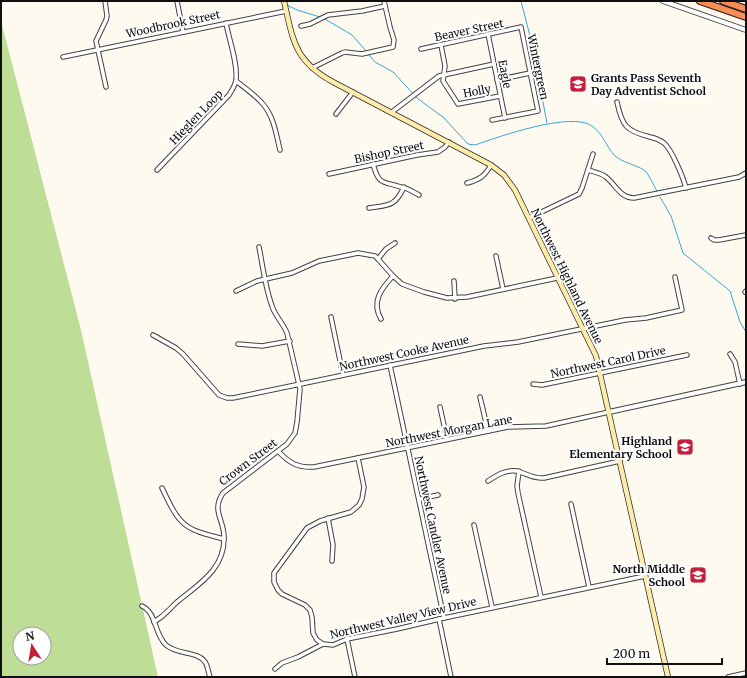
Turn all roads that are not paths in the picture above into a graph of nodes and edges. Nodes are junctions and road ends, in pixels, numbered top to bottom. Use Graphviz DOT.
graph roads {
  1 [pos="105,1"];
  2 [pos="177,1"];
  3 [pos="284,1"];
  4 [pos="384,1"];
  5 [pos="663,1"];
  6 [pos="700,1"];
  7 [pos="723,1"];
  8 [pos="385,6"];
  9 [pos="746,9"];
  10 [pos="286,12"];
  11 [pos="746,17"];
  12 [pos="226,23"];
  13 [pos="300,26"];
  14 [pos="521,28"];
  15 [pos="746,30"];
  16 [pos="183,32"];
  17 [pos="488,34"];
  18 [pos="441,45"];
  19 [pos="97,49"];
  20 [pos="421,49"];
  21 [pos="63,57"];
  22 [pos="494,64"];
  23 [pos="312,68"];
  24 [pos="530,73"];
  25 [pos="444,74"];
  26 [pos="497,80"];
  27 [pos="236,81"];
  28 [pos="106,87"];
  29 [pos="354,92"];
  30 [pos="500,96"];
  31 [pos="617,102"];
  32 [pos="392,112"];
  33 [pos="336,114"];
  34 [pos="505,118"];
  35 [pos="492,120"];
  36 [pos="449,142"];
  37 [pos="280,150"];
  38 [pos="593,154"];
  39 [pos="373,164"];
  40 [pos="491,165"];
  41 [pos="157,170"];
  42 [pos="588,170"];
  43 [pos="746,173"];
  44 [pos="329,174"];
  45 [pos="467,183"];
  46 [pos="404,187"];
  47 [pos="686,188"];
  48 [pos="419,195"];
  49 [pos="369,208"];
  50 [pos="529,218"];
  51 [pos="746,235"];
  52 [pos="711,238"];
  53 [pos="395,243"];
  54 [pos="259,247"];
  55 [pos="496,256"];
  56 [pos="378,259"];
  57 [pos="393,276"];
  58 [pos="675,277"];
  59 [pos="557,278"];
  60 [pos="265,279"];
  61 [pos="454,281"];
  62 [pos="503,289"];
  63 [pos="236,291"];
  64 [pos="455,299"];
  65 [pos="331,317"];
  66 [pos="381,319"];
  67 [pos="582,328"];
  68 [pos="153,335"];
  69 [pos="290,341"];
  70 [pos="238,344"];
  71 [pos="730,354"];
  72 [pos="687,355"];
  73 [pos="390,365"];
  74 [pos="600,373"];
  75 [pos="343,375"];
  76 [pos="746,382"];
  77 [pos="533,384"];
  78 [pos="740,384"];
  79 [pos="300,385"];
  80 [pos="480,397"];
  81 [pos="440,407"];
  82 [pos="609,412"];
  83 [pos="488,431"];
  84 [pos="447,439"];
  85 [pos="408,448"];
  86 [pos="278,451"];
  87 [pos="358,458"];
  88 [pos="620,461"];
  89 [pos="519,471"];
  90 [pos="488,481"];
  91 [pos="162,488"];
  92 [pos="438,495"];
  93 [pos="419,499"];
  94 [pos="571,504"];
  95 [pos="328,518"];
  96 [pos="474,525"];
  97 [pos="224,540"];
  98 [pos="332,561"];
  99 [pos="645,576"];
  100 [pos="589,587"];
  101 [pos="541,597"];
  102 [pos="142,606"];
  103 [pos="492,607"];
  104 [pos="444,618"];
  105 [pos="439,619"];
  106 [pos="154,622"];
  107 [pos="347,639"];
  108 [pos="323,644"];
  109 [pos="275,670"];
  110 [pos="746,673"];
  111 [pos="210,677"];
  112 [pos="355,677"];
  113 [pos="451,677"];
  114 [pos="668,677"];
  115 [pos="728,677"];
  1 -- 19 [label="street"];
  2 -- 16 [label="street"];
  3 -- 10 [label="main road, Northwest Highland Avenue"];
  4 -- 8 [label="street"];
  5 -- 15 [label="street"];
  6 -- 11 [label="highway"];
  7 -- 9 [label="highway"];
  8 -- 13 [label="street"];
  8 -- 23 [label="street"];
  10 -- 12 [label="street, Woodbrook Street"];
  10 -- 23 [label="main road, Northwest Highland Avenue"];
  12 -- 16 [label="street, Woodbrook Street"];
  12 -- 27 [label="street"];
  14 -- 17 [label="street, Beaver Street"];
  14 -- 24 [label="street, Wintergreen"];
  16 -- 19 [label="street, Woodbrook Street"];
  17 -- 18 [label="street, Beaver Street"];
  17 -- 22 [label="street, Eagle"];
  18 -- 20 [label="street, Beaver Street"];
  18 -- 25 [label="street"];
  19 -- 21 [label="street, Woodbrook Street"];
  19 -- 28 [label="street"];
  22 -- 25 [label="street"];
  22 -- 26 [label="street, Eagle"];
  23 -- 29 [label="main road, Northwest Highland Avenue"];
  24 -- 26 [label="street"];
  24 -- 34 [label="street, Wintergreen"];
  25 -- 30 [label="street, Holly"];
  25 -- 32 [label="street"];
  26 -- 30 [label="street, Eagle"];
  27 -- 37 [label="street"];
  27 -- 41 [label="street, Hieglen Loop"];
  29 -- 32 [label="main road, Northwest Highland Avenue"];
  29 -- 33 [label="street"];
  30 -- 34 [label="street, Eagle"];
  31 -- 47 [label="street"];
  32 -- 36 [label="main road, Northwest Highland Avenue"];
  34 -- 35 [label="street"];
  36 -- 39 [label="street, Bishop Street"];
  36 -- 40 [label="main road, Northwest Highland Avenue"];
  38 -- 42 [label="street"];
  39 -- 44 [label="street, Bishop Street"];
  39 -- 46 [label="street"];
  40 -- 45 [label="street"];
  40 -- 50 [label="main road, Northwest Highland Avenue"];
  42 -- 47 [label="street"];
  42 -- 50 [label="street"];
  43 -- 47 [label="street"];
  46 -- 48 [label="street"];
  46 -- 49 [label="street"];
  50 -- 59 [label="main road, Northwest Highland Avenue"];
  51 -- 52 [label="street"];
  53 -- 56 [label="street"];
  54 -- 60 [label="street, Crown Street"];
  55 -- 62 [label="street"];
  56 -- 57 [label="street"];
  56 -- 60 [label="street"];
  57 -- 64 [label="street"];
  57 -- 66 [label="street"];
  58 -- 67 [label="street, Northwest Cooke Avenue"];
  59 -- 62 [label="street"];
  59 -- 67 [label="main road, Northwest Highland Avenue"];
  60 -- 63 [label="street"];
  60 -- 69 [label="street, Crown Street"];
  61 -- 64 [label="street"];
  62 -- 64 [label="street"];
  65 -- 75 [label="street"];
  67 -- 73 [label="street, Northwest Cooke Avenue"];
  67 -- 74 [label="main road, Northwest Highland Avenue"];
  68 -- 79 [label="street, Northwest Cooke Avenue"];
  69 -- 70 [label="street"];
  69 -- 79 [label="street, Crown Street"];
  71 -- 78 [label="street"];
  72 -- 74 [label="street, Northwest Carol Drive"];
  73 -- 75 [label="street, Northwest Cooke Avenue"];
  73 -- 85 [label="street, Northwest Candler Avenue"];
  74 -- 77 [label="street, Northwest Carol Drive"];
  74 -- 82 [label="main road, Northwest Highland Avenue"];
  75 -- 79 [label="street, Northwest Cooke Avenue"];
  76 -- 78 [label="street, Northwest Morgan Lane"];
  78 -- 82 [label="street, Northwest Morgan Lane"];
  79 -- 86 [label="street, Crown Street"];
  80 -- 83 [label="street"];
  81 -- 84 [label="street"];
  82 -- 83 [label="street, Northwest Morgan Lane"];
  82 -- 88 [label="main road, Northwest Highland Avenue"];
  83 -- 84 [label="street, Northwest Morgan Lane"];
  84 -- 85 [label="street, Northwest Morgan Lane"];
  85 -- 87 [label="street, Northwest Morgan Lane"];
  85 -- 93 [label="street, Northwest Candler Avenue"];
  86 -- 87 [label="street, Northwest Morgan Lane"];
  86 -- 97 [label="street, Crown Street"];
  87 -- 95 [label="street, Northwest Valley View Drive"];
  88 -- 89 [label="street"];
  88 -- 99 [label="main road, Northwest Highland Avenue"];
  89 -- 90 [label="street"];
  89 -- 101 [label="street"];
  91 -- 97 [label="street"];
  92 -- 93 [label="street"];
  93 -- 104 [label="street, Northwest Candler Avenue"];
  94 -- 100 [label="street"];
  95 -- 98 [label="street"];
  95 -- 108 [label="street, Northwest Valley View Drive"];
  96 -- 103 [label="street"];
  97 -- 106 [label="street, Crown Street"];
  99 -- 100 [label="street, Northwest Valley View Drive"];
  99 -- 114 [label="main road, Northwest Highland Avenue"];
  100 -- 101 [label="street, Northwest Valley View Drive"];
  101 -- 103 [label="street, Northwest Valley View Drive"];
  102 -- 106 [label="street"];
  103 -- 104 [label="street, Northwest Valley View Drive"];
  104 -- 105 [label="street, Northwest Valley View Drive"];
  105 -- 107 [label="street, Northwest Valley View Drive"];
  105 -- 113 [label="street"];
  106 -- 111 [label="street"];
  107 -- 108 [label="street, Northwest Valley View Drive"];
  107 -- 112 [label="street"];
  108 -- 109 [label="street"];
  110 -- 115 [label="street"];
}
